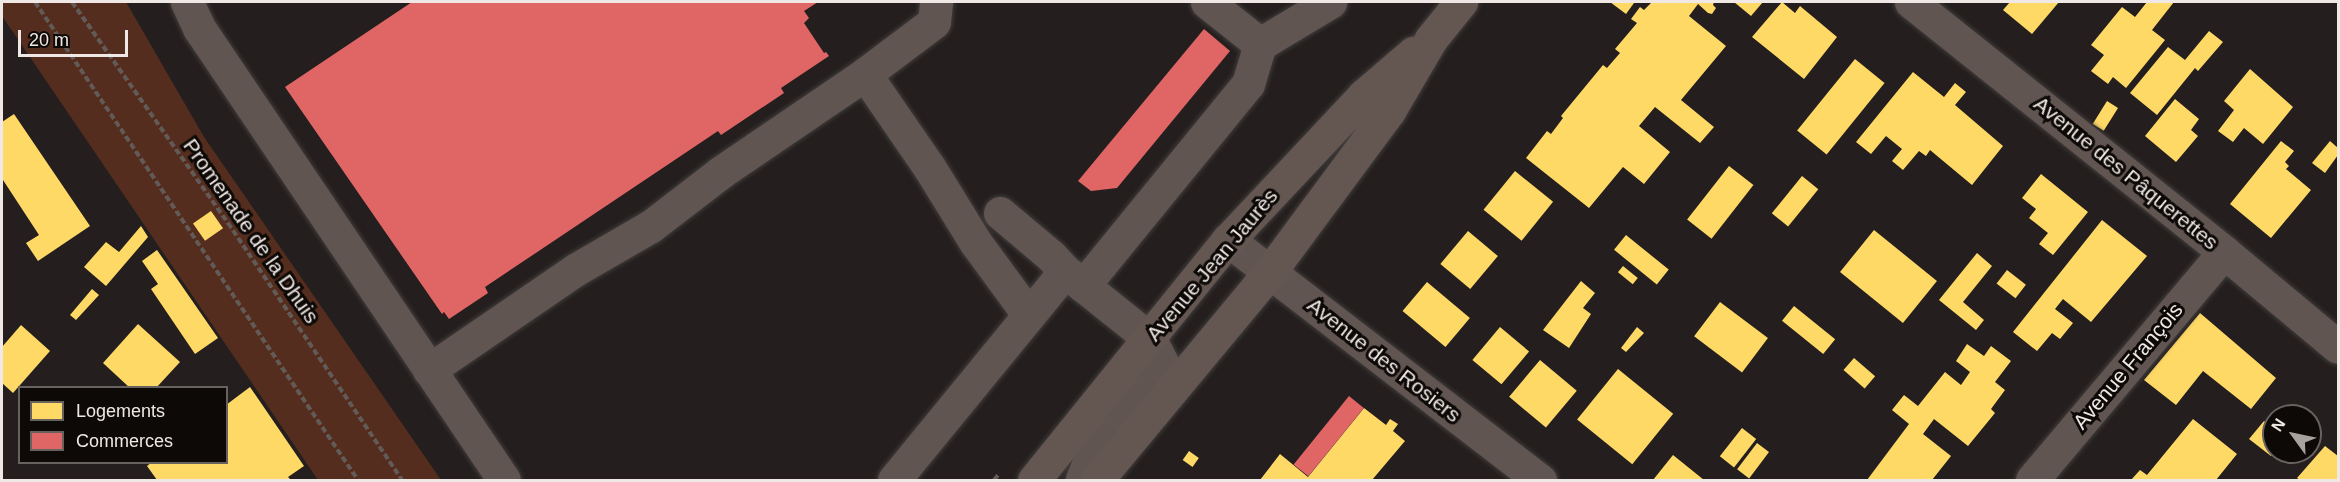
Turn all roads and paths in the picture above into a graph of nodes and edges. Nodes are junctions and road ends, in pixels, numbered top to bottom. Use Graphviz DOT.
graph roads {
  1 [pos="35,2"];
  2 [pos="72,2"];
  3 [pos="186,2"];
  4 [pos="936,2"];
  5 [pos="1207,2"];
  6 [pos="1330,2"];
  7 [pos="1461,2"];
  8 [pos="1911,2"];
  9 [pos="1431,39"];
  10 [pos="1260,44"];
  11 [pos="865,74"];
  12 [pos="1000,213"];
  13 [pos="1228,240"];
  14 [pos="2224,252"];
  15 [pos="1269,273"];
  16 [pos="1074,279"];
  17 [pos="1028,314"];
  18 [pos="1150,339"];
  19 [pos="2338,347"];
  20 [pos="429,370"];
  21 [pos="358,480"];
  22 [pos="402,480"];
  23 [pos="504,480"];
  24 [pos="894,480"];
  25 [pos="1034,480"];
  26 [pos="1082,480"];
  27 [pos="1097,480"];
  28 [pos="1540,480"];
  29 [pos="2032,480"];
  1 -- 21 [label="path"];
  2 -- 22 [label="path, Promenade de la Dhuis"];
  3 -- 20 [label="street"];
  4 -- 11 [label="street"];
  5 -- 10 [label="street"];
  6 -- 10 [label="street"];
  7 -- 9 [label="main road, Avenue Jean Jaurès"];
  8 -- 14 [label="street, Avenue des Pâquerettes"];
  9 -- 13 [label="main road, Avenue Jean Jaurès"];
  9 -- 15 [label="main road, Avenue Jean Jaurès"];
  10 -- 16 [label="street"];
  11 -- 17 [label="street"];
  11 -- 20 [label="street"];
  12 -- 16 [label="street"];
  13 -- 15 [label="street, Avenue des Rosiers"];
  13 -- 18 [label="main road, Avenue Jean Jaurès"];
  14 -- 19 [label="street, Avenue des Pâquerettes"];
  14 -- 29 [label="street, Avenue François"];
  15 -- 27 [label="main road, Avenue Jean Jaurès"];
  15 -- 28 [label="street, Avenue des Rosiers"];
  16 -- 17 [label="street"];
  16 -- 18 [label="street"];
  17 -- 24 [label="street"];
  18 -- 25 [label="main road, Avenue Jean Jaurès"];
  18 -- 26 [label="street"];
  20 -- 23 [label="street"];
}
